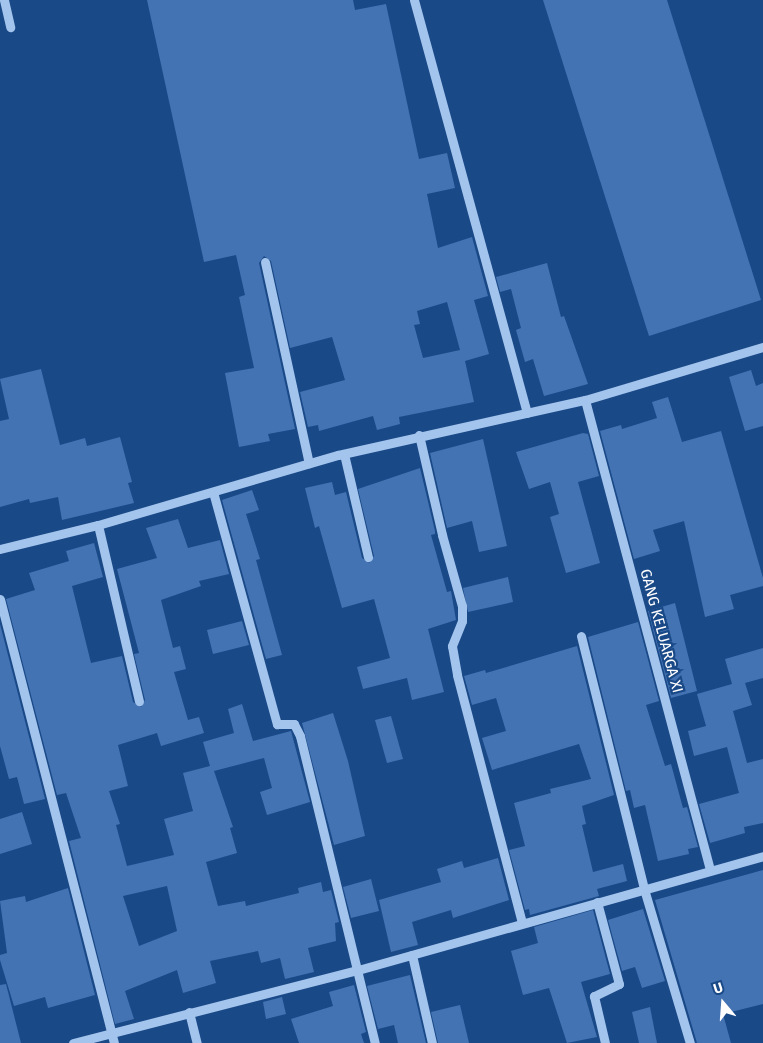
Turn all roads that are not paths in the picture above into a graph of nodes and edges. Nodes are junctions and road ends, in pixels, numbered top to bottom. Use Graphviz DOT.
graph roads {
  1 [pos="4,0"];
  2 [pos="414,0"];
  3 [pos="10,27"];
  4 [pos="265,262"];
  5 [pos="763,347"];
  6 [pos="585,400"];
  7 [pos="526,412"];
  8 [pos="419,436"];
  9 [pos="344,454"];
  10 [pos="309,463"];
  11 [pos="213,492"];
  12 [pos="98,525"];
  13 [pos="0,549"];
  14 [pos="368,557"];
  15 [pos="0,599"];
  16 [pos="581,636"];
  17 [pos="139,701"];
  18 [pos="763,856"];
  19 [pos="710,869"];
  20 [pos="644,890"];
  21 [pos="597,902"];
  22 [pos="522,923"];
  23 [pos="412,955"];
  24 [pos="358,970"];
  25 [pos="189,1012"];
  26 [pos="111,1031"];
  27 [pos="602,1042"];
  28 [pos="73,1043"];
  29 [pos="114,1043"];
  30 [pos="197,1043"];
  31 [pos="375,1043"];
  32 [pos="432,1043"];
  33 [pos="690,1043"];
  1 -- 3 [label="street"];
  2 -- 7 [label="street"];
  4 -- 10 [label="street"];
  5 -- 6 [label="street"];
  6 -- 7 [label="street"];
  6 -- 19 [label="street, GANG KELUARGA XI"];
  7 -- 8 [label="street"];
  8 -- 9 [label="street"];
  8 -- 22 [label="street"];
  9 -- 10 [label="street"];
  9 -- 14 [label="street"];
  10 -- 11 [label="street"];
  11 -- 12 [label="street"];
  11 -- 24 [label="street"];
  12 -- 13 [label="street"];
  12 -- 17 [label="street"];
  15 -- 26 [label="street"];
  16 -- 20 [label="street"];
  18 -- 19 [label="street"];
  19 -- 20 [label="street"];
  20 -- 21 [label="street"];
  20 -- 33 [label="street"];
  21 -- 22 [label="street"];
  21 -- 27 [label="street"];
  22 -- 23 [label="street"];
  23 -- 24 [label="street"];
  23 -- 32 [label="street"];
  24 -- 25 [label="street"];
  24 -- 31 [label="street"];
  25 -- 26 [label="street"];
  25 -- 30 [label="street"];
  26 -- 28 [label="street"];
  26 -- 29 [label="street"];
}
